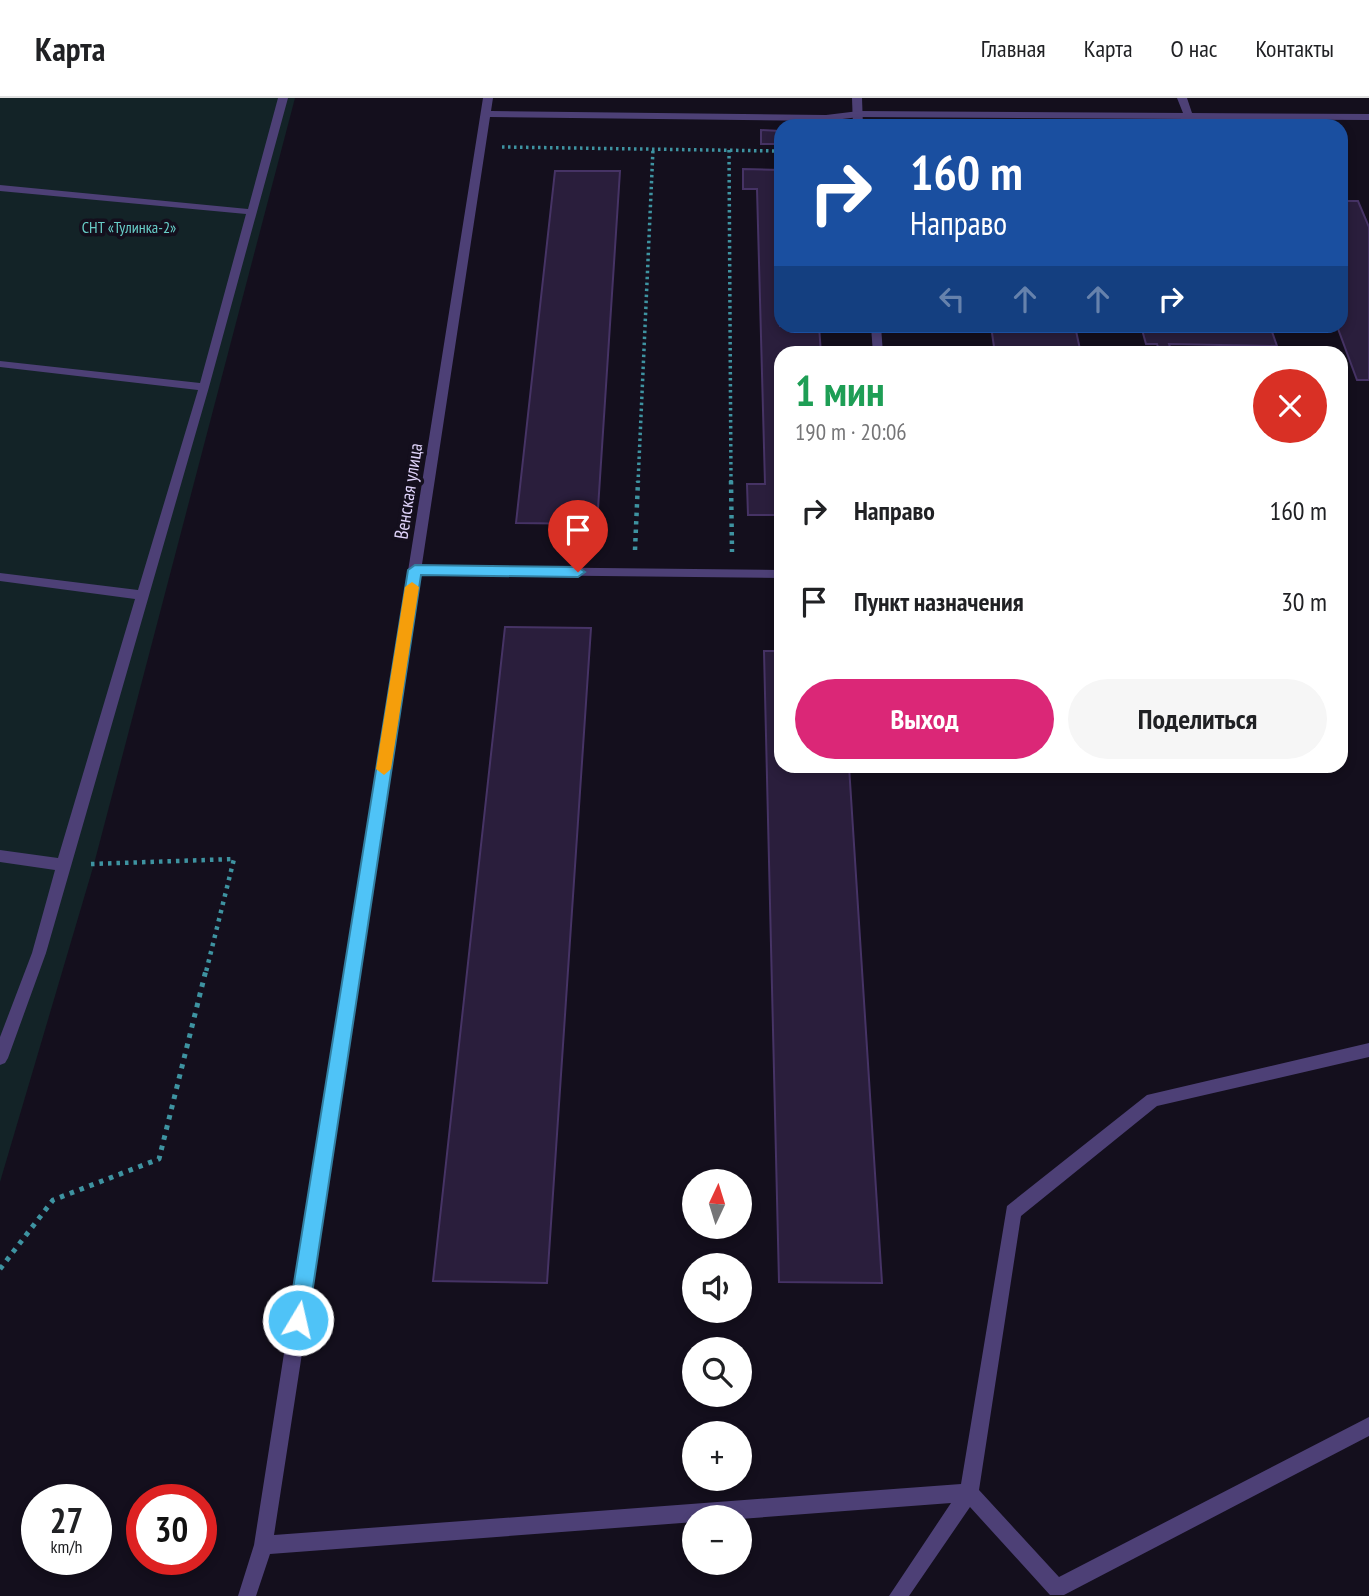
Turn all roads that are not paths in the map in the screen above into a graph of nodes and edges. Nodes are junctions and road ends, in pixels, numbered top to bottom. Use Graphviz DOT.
graph roads {
  1 [pos="283,98"];
  2 [pos="488,98"];
  3 [pos="857,98"];
  4 [pos="1182,98"];
  5 [pos="486,114"];
  6 [pos="859,114"];
  7 [pos="1188,116"];
  8 [pos="1369,117"];
  9 [pos="859,119"];
  10 [pos="0,188"];
  11 [pos="252,212"];
  12 [pos="0,364"];
  13 [pos="204,387"];
  14 [pos="415,570"];
  15 [pos="774,574"];
  16 [pos="0,577"];
  17 [pos="143,595"];
  18 [pos="0,856"];
  19 [pos="62,865"];
  20 [pos="1369,1050"];
  21 [pos="0,1058"];
  22 [pos="1369,1426"];
  23 [pos="969,1493"];
  24 [pos="263,1545"];
  25 [pos="247,1596"];
  26 [pos="898,1596"];
  1 -- 11 [label="street"];
  2 -- 5 [label="street, Венская улица"];
  3 -- 6 [label="street"];
  4 -- 7 [label="street"];
  5 -- 6 [label="street"];
  5 -- 14 [label="street, Венская улица"];
  6 -- 7 [label="street"];
  6 -- 9 [label="street"];
  7 -- 8 [label="street"];
  10 -- 11 [label="street"];
  11 -- 13 [label="street"];
  12 -- 13 [label="street"];
  13 -- 17 [label="street"];
  14 -- 15 [label="street"];
  14 -- 24 [label="street, Венская улица"];
  16 -- 17 [label="street"];
  17 -- 19 [label="street"];
  18 -- 19 [label="street"];
  19 -- 21 [label="street"];
  20 -- 23 [label="street"];
  22 -- 23 [label="street"];
  23 -- 24 [label="street"];
  23 -- 26 [label="street"];
  24 -- 25 [label="street, Венская улица"];
}
